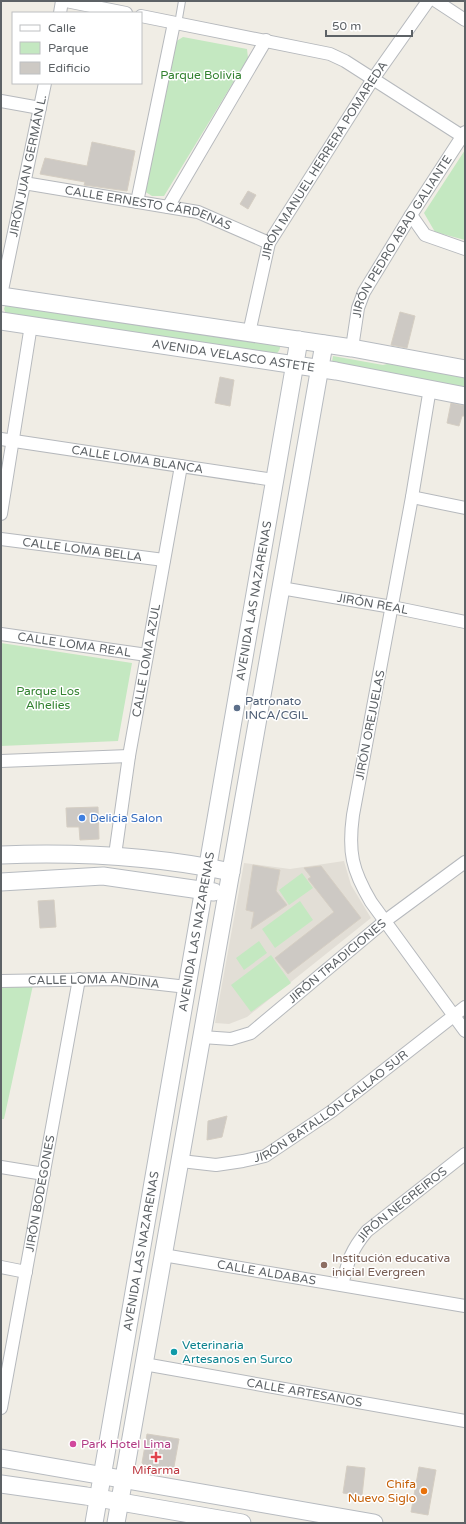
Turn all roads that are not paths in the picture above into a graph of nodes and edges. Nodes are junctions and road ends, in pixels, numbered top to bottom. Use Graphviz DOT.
graph roads {
  1 [pos="62,1"];
  2 [pos="66,1"];
  3 [pos="182,1"];
  4 [pos="428,1"];
  5 [pos="436,1"];
  6 [pos="60,12"];
  7 [pos="121,12"];
  8 [pos="142,16"];
  9 [pos="465,20"];
  10 [pos="176,23"];
  11 [pos="266,40"];
  12 [pos="374,79"];
  13 [pos="45,84"];
  14 [pos="1,101"];
  15 [pos="40,108"];
  16 [pos="464,134"];
  17 [pos="24,183"];
  18 [pos="137,202"];
  19 [pos="168,207"];
  20 [pos="411,215"];
  21 [pos="269,243"];
  22 [pos="465,249"];
  23 [pos="1,296"];
  24 [pos="1,321"];
  25 [pos="31,325"];
  26 [pos="249,333"];
  27 [pos="299,340"];
  28 [pos="324,344"];
  29 [pos="352,348"];
  30 [pos="295,364"];
  31 [pos="320,368"];
  32 [pos="465,369"];
  33 [pos="430,388"];
  34 [pos="465,396"];
  35 [pos="6,440"];
  36 [pos="181,466"];
  37 [pos="274,480"];
  38 [pos="412,497"];
  39 [pos="465,508"];
  40 [pos="1,514"];
  41 [pos="1,539"];
  42 [pos="164,560"];
  43 [pos="281,588"];
  44 [pos="392,607"];
  45 [pos="465,622"];
  46 [pos="1,634"];
  47 [pos="147,655"];
  48 [pos="129,756"];
  49 [pos="1,761"];
  50 [pos="1,855"];
  51 [pos="115,855"];
  52 [pos="465,862"];
  53 [pos="207,867"];
  54 [pos="231,872"];
  55 [pos="1,882"];
  56 [pos="203,890"];
  57 [pos="227,895"];
  58 [pos="385,921"];
  59 [pos="79,979"];
  60 [pos="1,981"];
  61 [pos="187,987"];
  62 [pos="465,1007"];
  63 [pos="454,1016"];
  64 [pos="465,1030"];
  65 [pos="202,1037"];
  66 [pos="465,1154"];
  67 [pos="181,1161"];
  68 [pos="1,1167"];
  69 [pos="44,1174"];
  70 [pos="163,1255"];
  71 [pos="1,1267"];
  72 [pos="26,1272"];
  73 [pos="342,1286"];
  74 [pos="465,1306"];
  75 [pos="5,1364"];
  76 [pos="144,1364"];
  77 [pos="1,1408"];
  78 [pos="465,1421"];
  79 [pos="1,1458"];
  80 [pos="103,1476"];
  81 [pos="124,1480"];
  82 [pos="1,1484"];
  83 [pos="99,1498"];
  84 [pos="120,1502"];
  85 [pos="94,1523"];
  86 [pos="116,1523"];
  87 [pos="242,1523"];
  88 [pos="374,1523"];
  1 -- 6 [label="street"];
  2 -- 7 [label="street"];
  3 -- 10 [label="lane"];
  4 -- 12 [label="street, JIRÓN MANUEL HERRERA POMAREDA"];
  5 -- 9 [label="street"];
  8 -- 10 [label="street"];
  10 -- 11 [label="street"];
  10 -- 18 [label="street"];
  11 -- 12 [label="street"];
  11 -- 19 [label="street"];
  12 -- 16 [label="street"];
  12 -- 21 [label="street, JIRÓN MANUEL HERRERA POMAREDA"];
  13 -- 15 [label="street, JIRÓN JUAN GERMÁN L."];
  14 -- 15 [label="street"];
  15 -- 17 [label="street, JIRÓN JUAN GERMÁN L."];
  16 -- 20 [label="street, JIRÓN PEDRO ABAD GALIANTE"];
  17 -- 18 [label="street, CALLE ERNESTO CÁRDENAS"];
  17 -- 23 [label="street, JIRÓN JUAN GERMÁN L."];
  18 -- 19 [label="street, CALLE ERNESTO CÁRDENAS"];
  19 -- 21 [label="street, CALLE ERNESTO CÁRDENAS"];
  20 -- 22 [label="street"];
  20 -- 29 [label="street, JIRÓN PEDRO ABAD GALIANTE"];
  21 -- 26 [label="street, JIRÓN MANUEL HERRERA POMAREDA"];
  23 -- 26 [label="street, AVENIDA VELASCO ASTETE"];
  24 -- 25 [label="street, AVENIDA VELASCO ASTETE"];
  25 -- 30 [label="street, AVENIDA VELASCO ASTETE"];
  25 -- 35 [label="street"];
  26 -- 27 [label="street, AVENIDA VELASCO ASTETE"];
  27 -- 28 [label="street, AVENIDA VELASCO ASTETE"];
  27 -- 30 [label="street, AVENIDA LAS NAZARENAS"];
  28 -- 29 [label="street, AVENIDA VELASCO ASTETE"];
  28 -- 31 [label="street, AVENIDA LAS NAZARENAS"];
  29 -- 32 [label="street, AVENIDA VELASCO ASTETE"];
  30 -- 31 [label="street, AVENIDA VELASCO ASTETE"];
  30 -- 37 [label="street, AVENIDA LAS NAZARENAS"];
  31 -- 33 [label="street, AVENIDA VELASCO ASTETE"];
  31 -- 43 [label="street, AVENIDA LAS NAZARENAS"];
  33 -- 34 [label="street, AVENIDA VELASCO ASTETE"];
  33 -- 38 [label="street, JIRÓN OREJUELAS"];
  35 -- 36 [label="street, CALLE LOMA BLANCA"];
  35 -- 40 [label="street"];
  36 -- 37 [label="street, CALLE LOMA BLANCA"];
  36 -- 42 [label="street, CALLE LOMA AZUL"];
  37 -- 53 [label="street, AVENIDA LAS NAZARENAS"];
  38 -- 39 [label="street"];
  38 -- 44 [label="street, JIRÓN OREJUELAS"];
  41 -- 42 [label="street, CALLE LOMA BELLA"];
  42 -- 47 [label="street, CALLE LOMA AZUL"];
  43 -- 44 [label="street, JIRÓN REAL"];
  43 -- 54 [label="street, AVENIDA LAS NAZARENAS"];
  44 -- 45 [label="street, JIRÓN REAL"];
  44 -- 58 [label="street, JIRÓN OREJUELAS"];
  46 -- 47 [label="street, CALLE LOMA REAL"];
  47 -- 48 [label="street, CALLE LOMA AZUL"];
  48 -- 49 [label="street"];
  48 -- 51 [label="street, CALLE LOMA AZUL"];
  50 -- 51 [label="street"];
  51 -- 53 [label="street"];
  52 -- 58 [label="street, JIRÓN TRADICIONES"];
  53 -- 54 [label="street"];
  53 -- 56 [label="street, AVENIDA LAS NAZARENAS"];
  54 -- 57 [label="street, AVENIDA LAS NAZARENAS"];
  55 -- 56 [label="street"];
  56 -- 57 [label="street"];
  56 -- 61 [label="street, AVENIDA LAS NAZARENAS"];
  57 -- 65 [label="street, AVENIDA LAS NAZARENAS"];
  58 -- 63 [label="street, JIRÓN OREJUELAS"];
  58 -- 65 [label="street, JIRÓN TRADICIONES"];
  59 -- 60 [label="street, CALLE LOMA ANDINA"];
  59 -- 61 [label="street, CALLE LOMA ANDINA"];
  59 -- 69 [label="street, JIRÓN BODEGONES"];
  61 -- 80 [label="street, AVENIDA LAS NAZARENAS"];
  62 -- 63 [label="street, JIRÓN BATALLÓN CALLAO SUR"];
  63 -- 64 [label="street, JIRÓN OREJUELAS"];
  63 -- 67 [label="street, JIRÓN BATALLÓN CALLAO SUR"];
  65 -- 67 [label="street, AVENIDA LAS NAZARENAS"];
  66 -- 73 [label="street, JIRÓN NEGREIROS"];
  67 -- 70 [label="street, AVENIDA LAS NAZARENAS"];
  68 -- 69 [label="street"];
  69 -- 72 [label="street, JIRÓN BODEGONES"];
  70 -- 73 [label="street, CALLE ALDABAS"];
  70 -- 76 [label="street, AVENIDA LAS NAZARENAS"];
  71 -- 72 [label="street"];
  72 -- 75 [label="street, JIRÓN BODEGONES"];
  73 -- 74 [label="street, CALLE ALDABAS"];
  75 -- 77 [label="street, JIRÓN BODEGONES"];
  76 -- 78 [label="street, CALLE ARTESANOS"];
  76 -- 81 [label="street, AVENIDA LAS NAZARENAS"];
  79 -- 80 [label="street"];
  80 -- 81 [label="street"];
  80 -- 83 [label="street, AVENIDA LAS NAZARENAS"];
  81 -- 84 [label="street, AVENIDA LAS NAZARENAS"];
  81 -- 88 [label="street"];
  82 -- 83 [label="street"];
  83 -- 84 [label="street"];
  83 -- 85 [label="street, AVENIDA LAS NAZARENAS"];
  84 -- 86 [label="street, AVENIDA LAS NAZARENAS"];
  84 -- 87 [label="street"];
}
